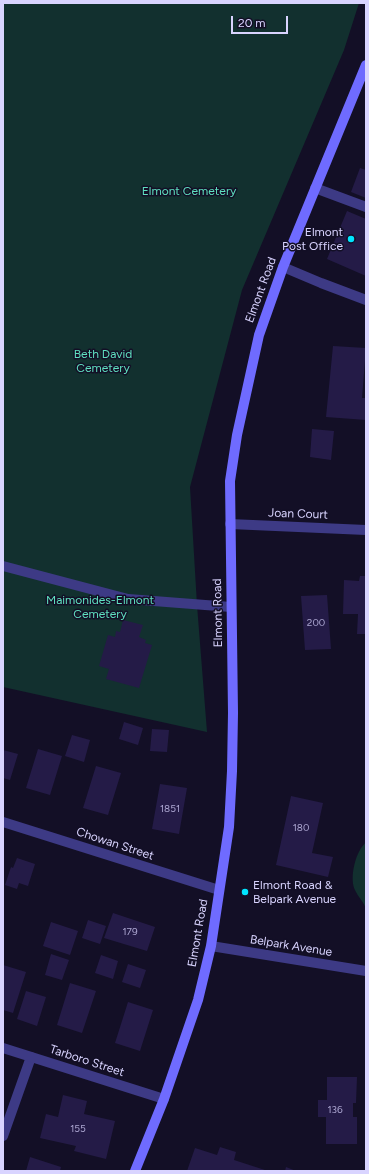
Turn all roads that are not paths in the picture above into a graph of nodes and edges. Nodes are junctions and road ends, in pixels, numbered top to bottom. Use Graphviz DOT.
graph roads {
  1 [pos="366,65"];
  2 [pos="315,188"];
  3 [pos="366,207"];
  4 [pos="283,267"];
  5 [pos="366,300"];
  6 [pos="230,524"];
  7 [pos="366,530"];
  8 [pos="3,566"];
  9 [pos="231,607"];
  10 [pos="3,822"];
  11 [pos="219,890"];
  12 [pos="211,946"];
  13 [pos="366,971"];
  14 [pos="3,1048"];
  15 [pos="31,1057"];
  16 [pos="164,1099"];
  17 [pos="3,1136"];
  18 [pos="136,1171"];
  1 -- 2 [label="main road, Elmont Road"];
  2 -- 3 [label="street"];
  2 -- 4 [label="main road, Elmont Road"];
  4 -- 5 [label="street"];
  4 -- 6 [label="main road, Elmont Road"];
  6 -- 7 [label="street, Joan Court"];
  6 -- 9 [label="main road, Elmont Road"];
  8 -- 9 [label="street"];
  9 -- 11 [label="main road, Elmont Road"];
  10 -- 11 [label="street, Chowan Street"];
  11 -- 12 [label="main road, Elmont Road"];
  12 -- 13 [label="street, Belpark Avenue"];
  12 -- 16 [label="main road, Elmont Road"];
  14 -- 15 [label="street, Tarboro Street"];
  15 -- 16 [label="street, Tarboro Street"];
  15 -- 17 [label="street"];
  16 -- 18 [label="main road, Elmont Road"];
}
